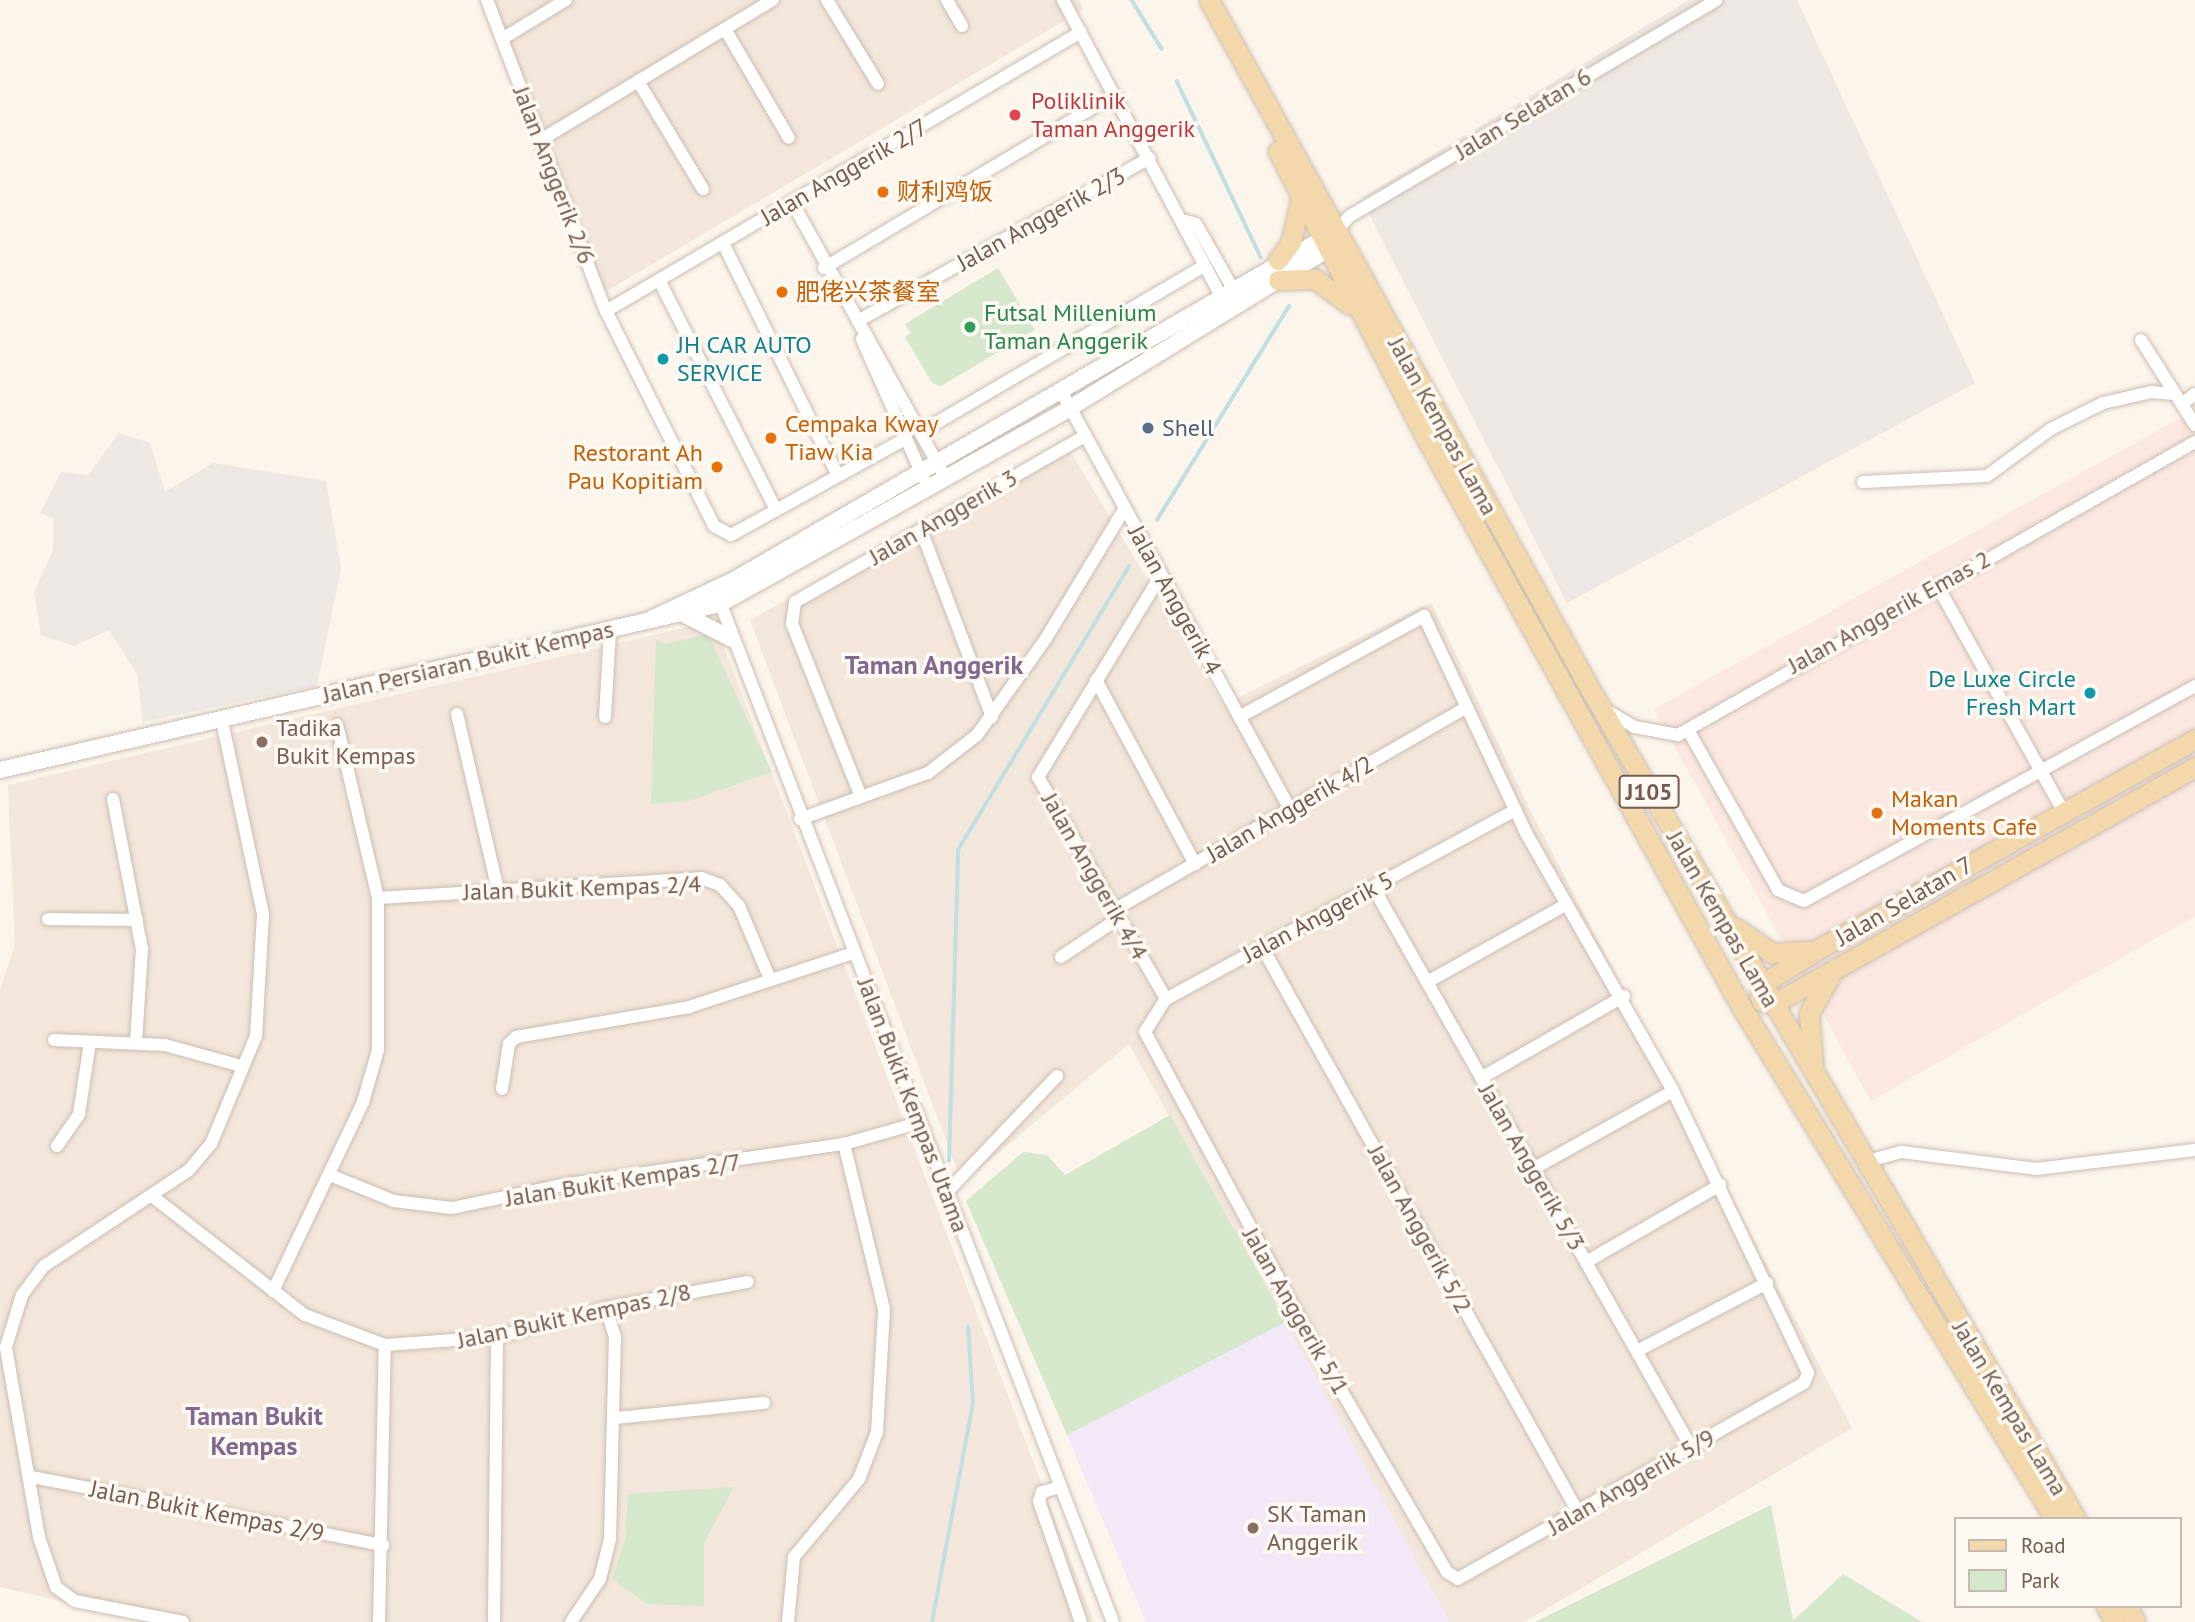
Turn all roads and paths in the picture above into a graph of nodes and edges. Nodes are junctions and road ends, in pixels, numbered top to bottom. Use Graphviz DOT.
graph roads {
  1 [pos="487,0"];
  2 [pos="566,0"];
  3 [pos="773,0"];
  4 [pos="827,0"];
  5 [pos="947,0"];
  6 [pos="1063,0"];
  7 [pos="1209,0"];
  8 [pos="1716,0"];
  9 [pos="962,26"];
  10 [pos="725,29"];
  11 [pos="1081,32"];
  12 [pos="502,39"];
  13 [pos="1239,56"];
  14 [pos="638,81"];
  15 [pos="878,84"];
  16 [pos="1114,95"];
  17 [pos="789,138"];
  18 [pos="539,141"];
  19 [pos="1150,158"];
  20 [pos="703,189"];
  21 [pos="1301,198"];
  22 [pos="792,202"];
  23 [pos="1186,220"];
  24 [pos="1327,240"];
  25 [pos="723,243"];
  26 [pos="1279,260"];
  27 [pos="1204,266"];
  28 [pos="824,268"];
  29 [pos="659,280"];
  30 [pos="1278,280"];
  31 [pos="1227,293"];
  32 [pos="606,311"];
  33 [pos="1361,314"];
  34 [pos="858,321"];
  35 [pos="2141,340"];
  36 [pos="1061,391"];
  37 [pos="2195,394"];
  38 [pos="2178,399"];
  39 [pos="1070,408"];
  40 [pos="2195,425"];
  41 [pos="921,432"];
  42 [pos="1085,436"];
  43 [pos="903,440"];
  44 [pos="2195,442"];
  45 [pos="938,462"];
  46 [pos="921,472"];
  47 [pos="838,477"];
  48 [pos="946,479"];
  49 [pos="1863,482"];
  50 [pos="929,489"];
  51 [pos="1125,508"];
  52 [pos="776,510"];
  53 [pos="920,530"];
  54 [pos="1161,575"];
  55 [pos="1937,585"];
  56 [pos="714,587"];
  57 [pos="720,604"];
  58 [pos="685,615"];
  59 [pos="649,620"];
  60 [pos="610,630"];
  61 [pos="732,639"];
  62 [pos="1096,680"];
  63 [pos="2195,686"];
  64 [pos="1590,689"];
  65 [pos="1466,707"];
  66 [pos="457,714"];
  67 [pos="605,717"];
  68 [pos="992,717"];
  69 [pos="1239,717"];
  70 [pos="222,721"];
  71 [pos="337,725"];
  72 [pos="1688,730"];
  73 [pos="2195,739"];
  74 [pos="2039,767"];
  75 [pos="2195,767"];
  76 [pos="0,770"];
  77 [pos="861,797"];
  78 [pos="113,799"];
  79 [pos="1290,809"];
  80 [pos="1515,810"];
  81 [pos="2063,810"];
  82 [pos="800,819"];
  83 [pos="1195,864"];
  84 [pos="1373,887"];
  85 [pos="498,890"];
  86 [pos="378,898"];
  87 [pos="1567,904"];
  88 [pos="1716,908"];
  89 [pos="1116,914"];
  90 [pos="48,919"];
  91 [pos="137,920"];
  92 [pos="1701,934"];
  93 [pos="1262,947"];
  94 [pos="1820,948"];
  95 [pos="853,953"];
  96 [pos="1061,957"];
  97 [pos="1840,967"];
  98 [pos="770,979"];
  99 [pos="1427,982"];
  100 [pos="1624,996"];
  101 [pos="1765,996"];
  102 [pos="1166,999"];
  103 [pos="54,1040"];
  104 [pos="90,1042"];
  105 [pos="1146,1042"];
  106 [pos="136,1043"];
  107 [pos="241,1066"];
  108 [pos="1815,1074"];
  109 [pos="1057,1076"];
  110 [pos="1481,1078"];
  111 [pos="1790,1086"];
  112 [pos="502,1089"];
  113 [pos="1673,1091"];
  114 [pos="918,1123"];
  115 [pos="844,1144"];
  116 [pos="57,1146"];
  117 [pos="2195,1150"];
  118 [pos="1864,1162"];
  119 [pos="1533,1169"];
  120 [pos="330,1175"];
  121 [pos="1720,1185"];
  122 [pos="947,1192"];
  123 [pos="152,1196"];
  124 [pos="1586,1262"];
  125 [pos="748,1282"];
  126 [pos="1767,1283"];
  127 [pos="273,1291"];
  128 [pos="606,1308"];
  129 [pos="497,1337"];
  130 [pos="385,1345"];
  131 [pos="1637,1351"];
  132 [pos="764,1403"];
  133 [pos="615,1418"];
  134 [pos="1691,1447"];
  135 [pos="32,1477"];
  136 [pos="1060,1487"];
  137 [pos="1578,1512"];
  138 [pos="2054,1517"];
  139 [pos="2075,1517"];
  140 [pos="383,1545"];
  141 [pos="1452,1577"];
  142 [pos="105,1607"];
  143 [pos="1112,1619"];
  144 [pos="101,1622"];
  145 [pos="183,1622"];
  146 [pos="379,1622"];
  147 [pos="495,1622"];
  148 [pos="571,1622"];
  149 [pos="788,1622"];
  150 [pos="1081,1622"];
  151 [pos="1097,1622"];
  1 -- 12 [label="street, Jalan Anggerik 2/6"];
  2 -- 12 [label="street"];
  3 -- 10 [label="street"];
  4 -- 15 [label="street"];
  5 -- 9 [label="street"];
  6 -- 11 [label="street"];
  7 -- 13 [label="main road, Jalan Kempas Lama / J105"];
  8 -- 24 [label="street, Jalan Selatan 6"];
  10 -- 14 [label="street"];
  10 -- 17 [label="street"];
  11 -- 16 [label="street"];
  11 -- 22 [label="street, Jalan Anggerik 2/7"];
  12 -- 18 [label="street, Jalan Anggerik 2/6"];
  13 -- 21 [label="main road, Jalan Kempas Lama / J105"];
  13 -- 24 [label="main road, Jalan Kempas Lama / J105"];
  14 -- 18 [label="street"];
  14 -- 20 [label="street"];
  16 -- 19 [label="street"];
  16 -- 28 [label="street"];
  18 -- 32 [label="street, Jalan Anggerik 2/6"];
  19 -- 23 [label="street"];
  19 -- 34 [label="street, Jalan Anggerik 2/3"];
  21 -- 24 [label="main road, Jalan Kempas Lama / J105"];
  21 -- 26 [label="main road"];
  22 -- 25 [label="street, Jalan Anggerik 2/7"];
  22 -- 28 [label="street"];
  23 -- 27 [label="street"];
  23 -- 31 [label="street"];
  24 -- 26 [label="street, Jalan Persiaran Bukit Kempas"];
  24 -- 30 [label="street, Jalan Persiaran Bukit Kempas"];
  24 -- 33 [label="main road, Jalan Kempas Lama / J105"];
  24 -- 64 [label="main road, Jalan Kempas Lama / J105"];
  25 -- 29 [label="street, Jalan Anggerik 2/7"];
  25 -- 47 [label="street"];
  26 -- 31 [label="street, Jalan Persiaran Bukit Kempas"];
  27 -- 31 [label="street"];
  27 -- 41 [label="street"];
  28 -- 34 [label="street"];
  29 -- 32 [label="street, Jalan Anggerik 2/7"];
  29 -- 52 [label="street"];
  30 -- 33 [label="main road"];
  30 -- 39 [label="street, Jalan Persiaran Bukit Kempas"];
  31 -- 36 [label="street, Jalan Persiaran Bukit Kempas"];
  32 -- 52 [label="street, Jalan Anggerik 2/6"];
  33 -- 92 [label="main road, Jalan Kempas Lama / J105"];
  34 -- 41 [label="street"];
  34 -- 43 [label="street"];
  35 -- 38 [label="street"];
  36 -- 39 [label="street, Jalan Anggerik 4"];
  36 -- 45 [label="street, Jalan Persiaran Bukit Kempas"];
  37 -- 38 [label="street"];
  38 -- 40 [label="street"];
  38 -- 49 [label="street"];
  39 -- 42 [label="street, Jalan Anggerik 4"];
  39 -- 48 [label="street, Jalan Persiaran Bukit Kempas"];
  41 -- 45 [label="street"];
  42 -- 51 [label="street, Jalan Anggerik 4"];
  42 -- 53 [label="street, Jalan Anggerik 3"];
  43 -- 46 [label="street"];
  43 -- 47 [label="street"];
  44 -- 55 [label="street, Jalan Anggerik Emas 2"];
  45 -- 46 [label="street, Jalan Persiaran Bukit Kempas"];
  45 -- 48 [label="street"];
  46 -- 50 [label="street"];
  46 -- 56 [label="street, Jalan Persiaran Bukit Kempas"];
  47 -- 52 [label="street"];
  48 -- 50 [label="street, Jalan Persiaran Bukit Kempas"];
  50 -- 57 [label="street, Jalan Persiaran Bukit Kempas"];
  51 -- 54 [label="street, Jalan Anggerik 4"];
  51 -- 68 [label="street"];
  53 -- 68 [label="street"];
  53 -- 77 [label="street, Jalan Anggerik 3"];
  54 -- 62 [label="street, Jalan Anggerik 4/4"];
  54 -- 69 [label="street, Jalan Anggerik 4"];
  55 -- 72 [label="street, Jalan Anggerik Emas 2"];
  55 -- 74 [label="street"];
  56 -- 57 [label="street, Jalan Bukit Kempas Utama"];
  56 -- 59 [label="street, Jalan Persiaran Bukit Kempas"];
  57 -- 58 [label="street, Jalan Persiaran Bukit Kempas"];
  57 -- 61 [label="street, Jalan Bukit Kempas Utama"];
  58 -- 59 [label="street, Jalan Persiaran Bukit Kempas"];
  58 -- 61 [label="street"];
  59 -- 60 [label="street, Jalan Persiaran Bukit Kempas"];
  60 -- 67 [label="street"];
  60 -- 70 [label="street, Jalan Persiaran Bukit Kempas"];
  61 -- 82 [label="street, Jalan Bukit Kempas Utama"];
  62 -- 83 [label="street"];
  62 -- 89 [label="street, Jalan Anggerik 4/4"];
  63 -- 74 [label="street"];
  64 -- 72 [label="street"];
  64 -- 88 [label="main road, Jalan Kempas Lama / J105"];
  65 -- 69 [label="street"];
  65 -- 79 [label="street, Jalan Anggerik 4/2"];
  65 -- 80 [label="street"];
  66 -- 85 [label="street"];
  68 -- 77 [label="street"];
  69 -- 79 [label="street, Jalan Anggerik 4"];
  70 -- 76 [label="street, Jalan Persiaran Bukit Kempas"];
  70 -- 107 [label="street"];
  71 -- 86 [label="street"];
  72 -- 74 [label="street"];
  73 -- 81 [label="main road, Jalan Selatan 7"];
  74 -- 81 [label="street"];
  75 -- 97 [label="main road, Jalan Selatan 7"];
  77 -- 82 [label="street"];
  78 -- 91 [label="street"];
  79 -- 83 [label="street, Jalan Anggerik 4/2"];
  80 -- 84 [label="street, Jalan Anggerik 5"];
  80 -- 87 [label="street"];
  81 -- 94 [label="main road, Jalan Selatan 7"];
  82 -- 95 [label="street, Jalan Bukit Kempas Utama"];
  83 -- 89 [label="street, Jalan Anggerik 4/2"];
  84 -- 93 [label="street, Jalan Anggerik 5"];
  84 -- 99 [label="street, Jalan Anggerik 5/3"];
  85 -- 86 [label="street, Jalan Bukit Kempas 2/4"];
  85 -- 98 [label="street, Jalan Bukit Kempas 2/4"];
  86 -- 120 [label="street"];
  87 -- 99 [label="street"];
  87 -- 100 [label="street"];
  88 -- 94 [label="main road"];
  88 -- 101 [label="main road, Jalan Kempas Lama / J105"];
  89 -- 96 [label="street, Jalan Anggerik 4/2"];
  89 -- 102 [label="street, Jalan Anggerik 4/4"];
  90 -- 91 [label="street"];
  91 -- 106 [label="street"];
  92 -- 101 [label="main road"];
  92 -- 111 [label="main road, Jalan Kempas Lama / J105"];
  93 -- 102 [label="street, Jalan Anggerik 5"];
  93 -- 137 [label="street, Jalan Anggerik 5/2"];
  94 -- 101 [label="main road, Jalan Selatan 7"];
  95 -- 98 [label="street"];
  95 -- 114 [label="street, Jalan Bukit Kempas Utama"];
  97 -- 101 [label="main road, Jalan Selatan 7"];
  97 -- 108 [label="main road"];
  98 -- 112 [label="street"];
  99 -- 110 [label="street, Jalan Anggerik 5/3"];
  100 -- 110 [label="street"];
  100 -- 113 [label="street"];
  101 -- 108 [label="main road, Jalan Kempas Lama / J105"];
  101 -- 111 [label="main road"];
  102 -- 105 [label="street, Jalan Anggerik 5"];
  103 -- 104 [label="street"];
  104 -- 106 [label="street"];
  104 -- 116 [label="street"];
  105 -- 141 [label="street, Jalan Anggerik 5/1"];
  106 -- 107 [label="street"];
  107 -- 123 [label="street"];
  108 -- 118 [label="main road, Jalan Kempas Lama / J105"];
  109 -- 122 [label="street"];
  110 -- 119 [label="street, Jalan Anggerik 5/3"];
  111 -- 138 [label="main road, Jalan Kempas Lama / J105"];
  113 -- 119 [label="street"];
  113 -- 121 [label="street"];
  114 -- 115 [label="street, Jalan Bukit Kempas 2/7"];
  114 -- 122 [label="street, Jalan Bukit Kempas Utama"];
  115 -- 120 [label="street, Jalan Bukit Kempas 2/7"];
  115 -- 149 [label="street"];
  117 -- 118 [label="street"];
  118 -- 139 [label="main road, Jalan Kempas Lama / J105"];
  119 -- 124 [label="street, Jalan Anggerik 5/3"];
  120 -- 127 [label="street"];
  121 -- 124 [label="street"];
  121 -- 126 [label="street"];
  122 -- 136 [label="street, Jalan Bukit Kempas Utama"];
  123 -- 127 [label="street, Jalan Bukit Kempas 2/8"];
  123 -- 135 [label="street"];
  124 -- 131 [label="street, Jalan Anggerik 5/3"];
  125 -- 128 [label="street, Jalan Bukit Kempas 2/8"];
  126 -- 131 [label="street"];
  126 -- 134 [label="street, Jalan Anggerik 5/9"];
  127 -- 130 [label="street, Jalan Bukit Kempas 2/8"];
  128 -- 129 [label="street, Jalan Bukit Kempas 2/8"];
  128 -- 133 [label="street"];
  129 -- 130 [label="street, Jalan Bukit Kempas 2/8"];
  129 -- 147 [label="street"];
  130 -- 140 [label="street"];
  131 -- 134 [label="street, Jalan Anggerik 5/3"];
  132 -- 133 [label="street"];
  133 -- 148 [label="street"];
  134 -- 137 [label="street, Jalan Anggerik 5/9"];
  135 -- 140 [label="street, Jalan Bukit Kempas 2/9"];
  135 -- 142 [label="street"];
  136 -- 143 [label="street, Jalan Bukit Kempas Utama"];
  136 -- 150 [label="street"];
  137 -- 141 [label="street, Jalan Anggerik 5/9"];
  140 -- 146 [label="street"];
  142 -- 144 [label="street"];
  142 -- 145 [label="street"];
  143 -- 151 [label="street"];
}
